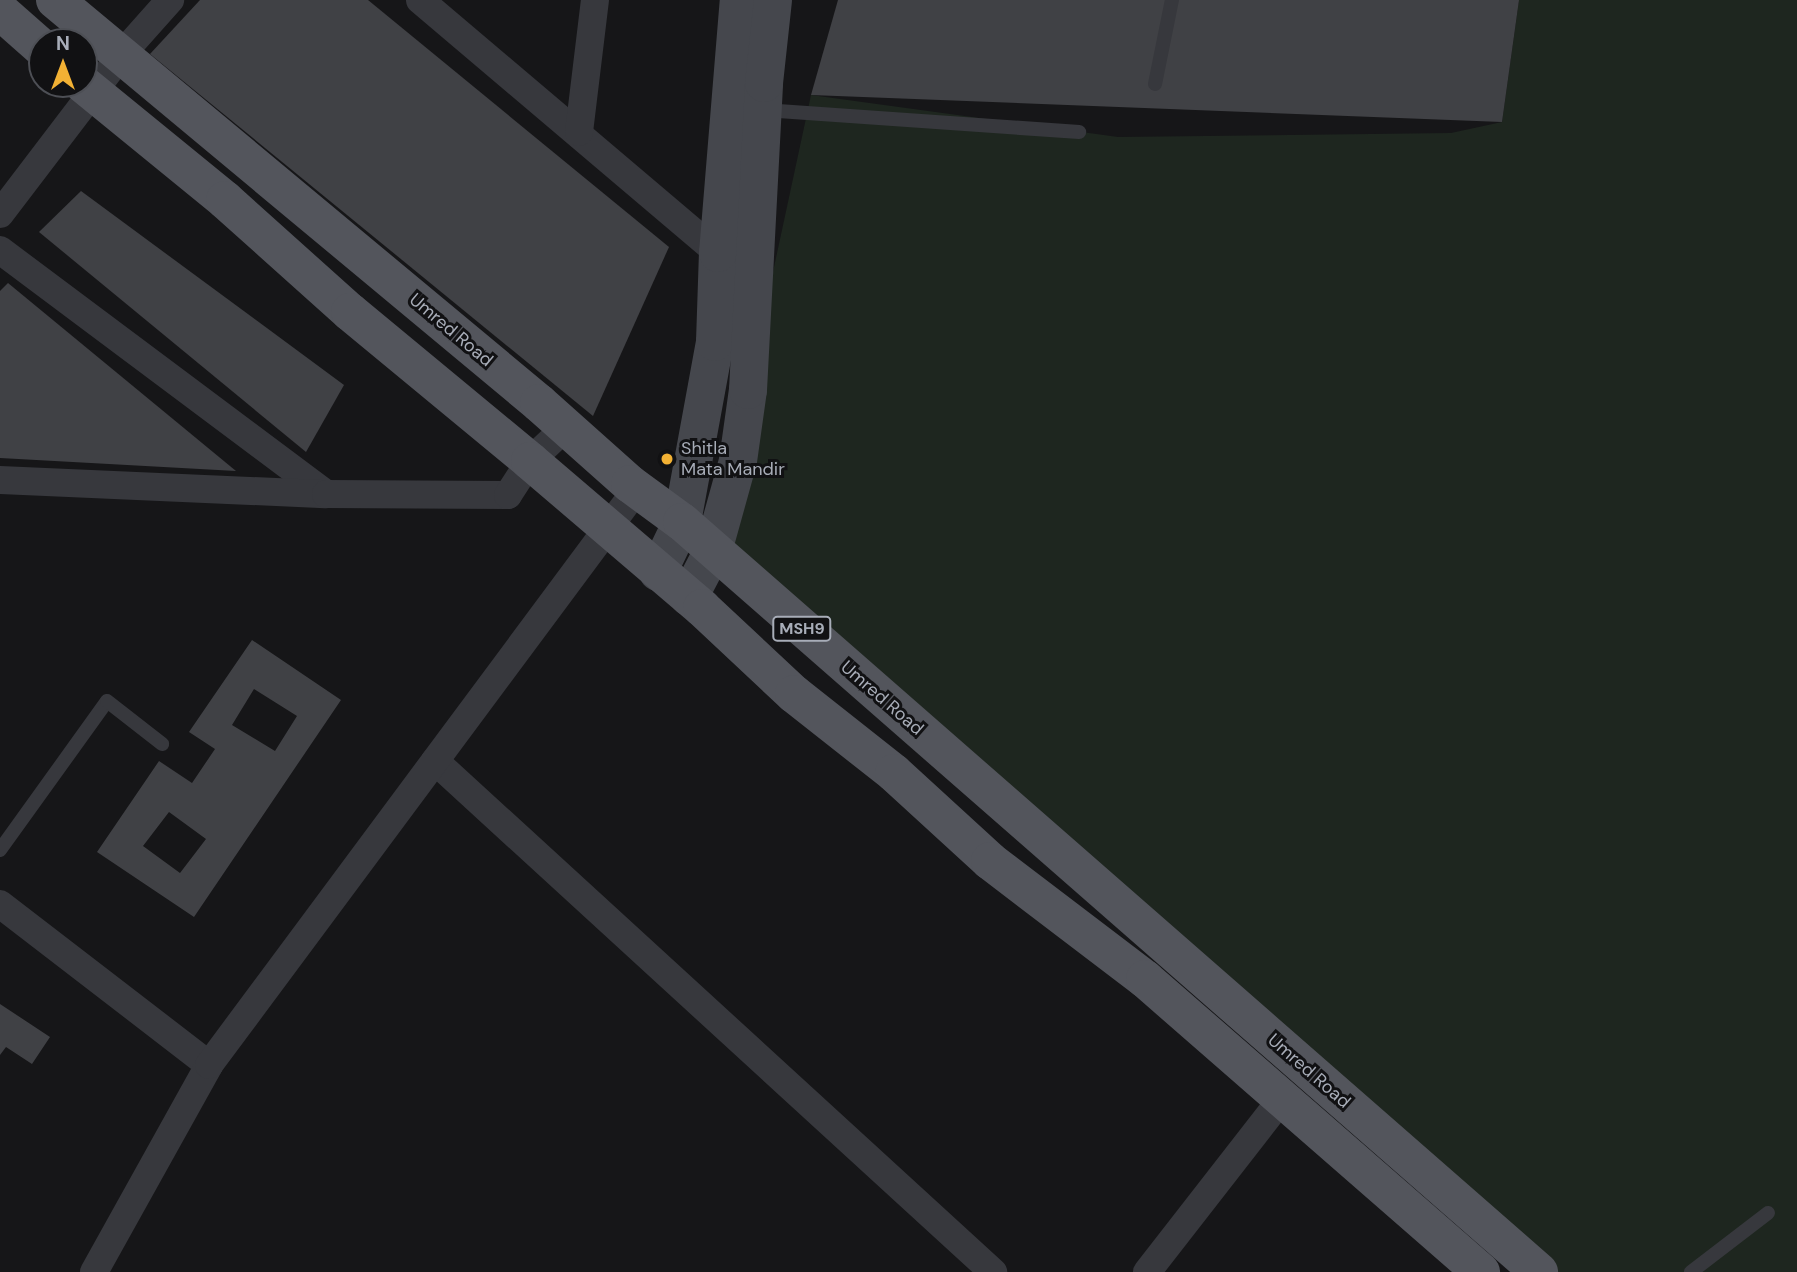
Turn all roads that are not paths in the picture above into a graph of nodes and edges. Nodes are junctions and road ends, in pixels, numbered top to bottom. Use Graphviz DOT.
graph roads {
  1 [pos="55,0"];
  2 [pos="170,0"];
  3 [pos="420,0"];
  4 [pos="595,0"];
  5 [pos="739,0"];
  6 [pos="773,0"];
  7 [pos="1172,0"];
  8 [pos="0,12"];
  9 [pos="28,36"];
  10 [pos="121,55"];
  11 [pos="98,78"];
  12 [pos="1155,84"];
  13 [pos="98,96"];
  14 [pos="81,98"];
  15 [pos="762,109"];
  16 [pos="579,132"];
  17 [pos="1079,132"];
  18 [pos="0,214"];
  19 [pos="0,250"];
  20 [pos="718,253"];
  21 [pos="428,311"];
  22 [pos="395,350"];
  23 [pos="566,427"];
  24 [pos="530,461"];
  25 [pos="0,481"];
  26 [pos="637,489"];
  27 [pos="326,495"];
  28 [pos="682,522"];
  29 [pos="607,529"];
  30 [pos="713,551"];
  31 [pos="658,572"];
  32 [pos="689,597"];
  33 [pos="162,744"];
  34 [pos="435,761"];
  35 [pos="962,769"];
  36 [pos="932,808"];
  37 [pos="0,850"];
  38 [pos="0,904"];
  39 [pos="209,1065"];
  40 [pos="1281,1100"];
  41 [pos="1768,1213"];
  42 [pos="94,1272"];
  43 [pos="993,1272"];
  44 [pos="1147,1272"];
  45 [pos="1481,1272"];
  46 [pos="1539,1272"];
  47 [pos="1691,1272"];
  1 -- 10 [label="main road, Umred Road / MSH9"];
  2 -- 10 [label="street"];
  3 -- 16 [label="street"];
  4 -- 16 [label="street"];
  5 -- 20 [label="street"];
  6 -- 15 [label="street"];
  7 -- 12 [label="lane"];
  8 -- 9 [label="main road"];
  10 -- 11 [label="street"];
  10 -- 21 [label="main road, Umred Road / MSH9"];
  13 -- 22 [label="main road"];
  14 -- 18 [label="street"];
  15 -- 17 [label="lane"];
  15 -- 30 [label="street"];
  16 -- 20 [label="street"];
  19 -- 27 [label="street"];
  20 -- 28 [label="street"];
  21 -- 22 [label="main road"];
  21 -- 23 [label="main road, Umred Road / MSH9"];
  22 -- 24 [label="main road"];
  23 -- 24 [label="street"];
  23 -- 26 [label="main road, Umred Road / MSH9"];
  24 -- 27 [label="street"];
  24 -- 29 [label="main road"];
  25 -- 27 [label="street"];
  26 -- 28 [label="main road, Umred Road / MSH9"];
  26 -- 29 [label="street"];
  28 -- 30 [label="main road, Umred Road / MSH9"];
  28 -- 31 [label="street"];
  29 -- 31 [label="main road"];
  29 -- 34 [label="street"];
  30 -- 32 [label="street"];
  30 -- 35 [label="main road, Umred Road / MSH9"];
  31 -- 32 [label="main road"];
  32 -- 36 [label="main road"];
  33 -- 37 [label="lane"];
  34 -- 39 [label="street"];
  34 -- 43 [label="street"];
  35 -- 36 [label="main road"];
  35 -- 46 [label="main road, Umred Road / MSH9"];
  36 -- 40 [label="main road"];
  38 -- 39 [label="street"];
  39 -- 42 [label="street"];
  40 -- 44 [label="street"];
  40 -- 45 [label="main road"];
  41 -- 47 [label="lane"];
}
